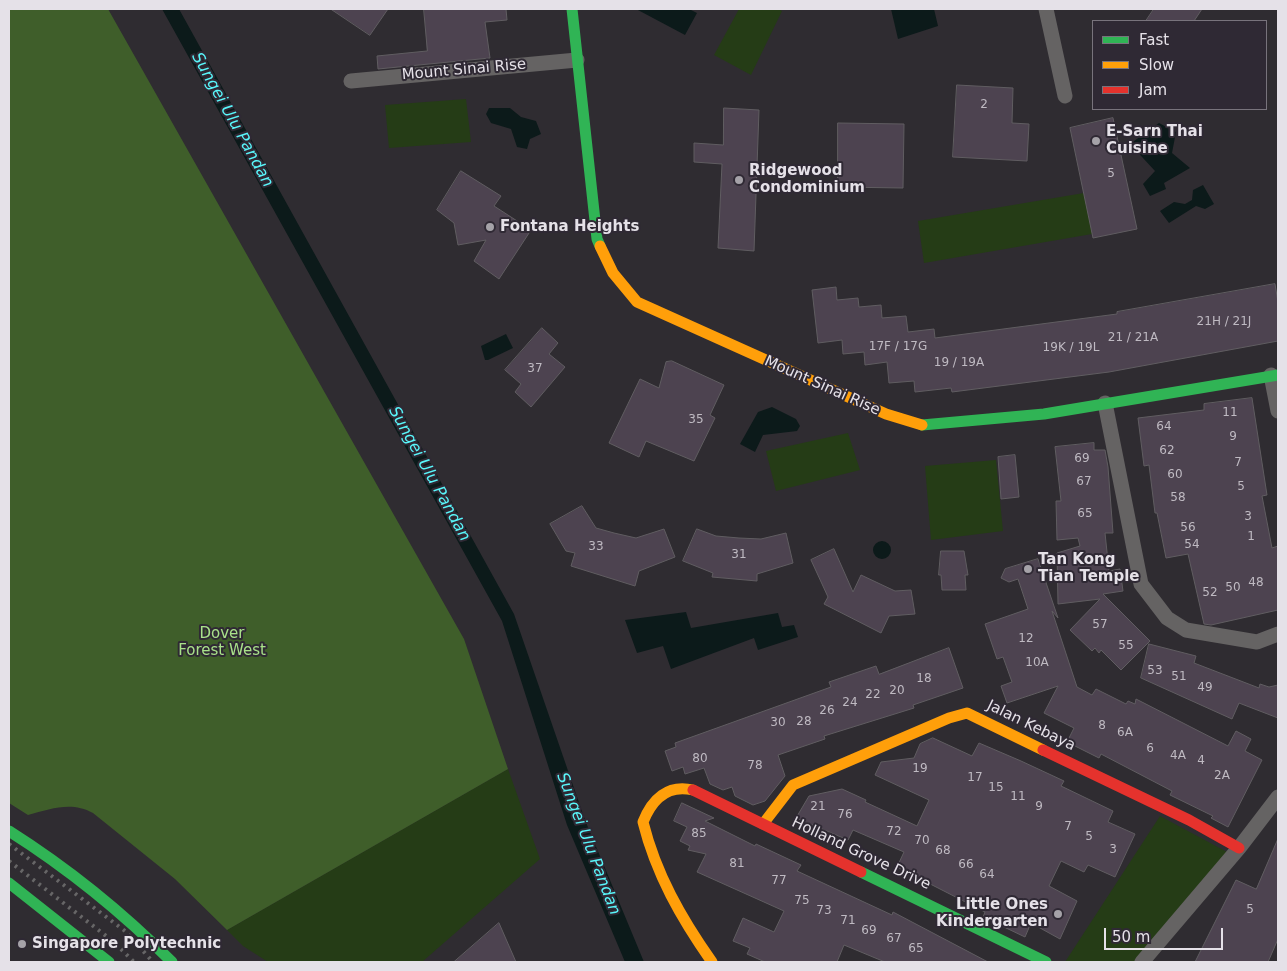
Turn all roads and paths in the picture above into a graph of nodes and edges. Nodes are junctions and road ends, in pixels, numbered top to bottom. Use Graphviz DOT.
graph roads {
  1 [pos="572,9"];
  2 [pos="1046,9"];
  3 [pos="577,60"];
  4 [pos="351,81"];
  5 [pos="1065,96"];
  6 [pos="1274,375"];
  7 [pos="1106,403"];
  8 [pos="1278,411"];
  9 [pos="1278,634"];
  10 [pos="1278,797"];
  11 [pos="763,824"];
  12 [pos="9,831"];
  13 [pos="1239,848"];
  14 [pos="9,883"];
  15 [pos="109,962"];
  16 [pos="172,962"];
  17 [pos="712,962"];
  18 [pos="1046,962"];
  19 [pos="1142,962"];
  1 -- 3 [label="street, Mount Sinai Rise"];
  2 -- 5 [label="street"];
  3 -- 4 [label="street, Mount Sinai Rise"];
  3 -- 7 [label="street, Mount Sinai Rise"];
  6 -- 7 [label="street, Mount Sinai Rise"];
  6 -- 8 [label="street, Mount Sinai Rise"];
  7 -- 9 [label="street"];
  10 -- 13 [label="street"];
  11 -- 13 [label="street, Jalan Kebaya"];
  11 -- 17 [label="street, Holland Grove Drive"];
  11 -- 18 [label="street, Holland Grove Drive"];
  12 -- 16 [label="street"];
  13 -- 19 [label="street"];
  14 -- 15 [label="street"];
}
